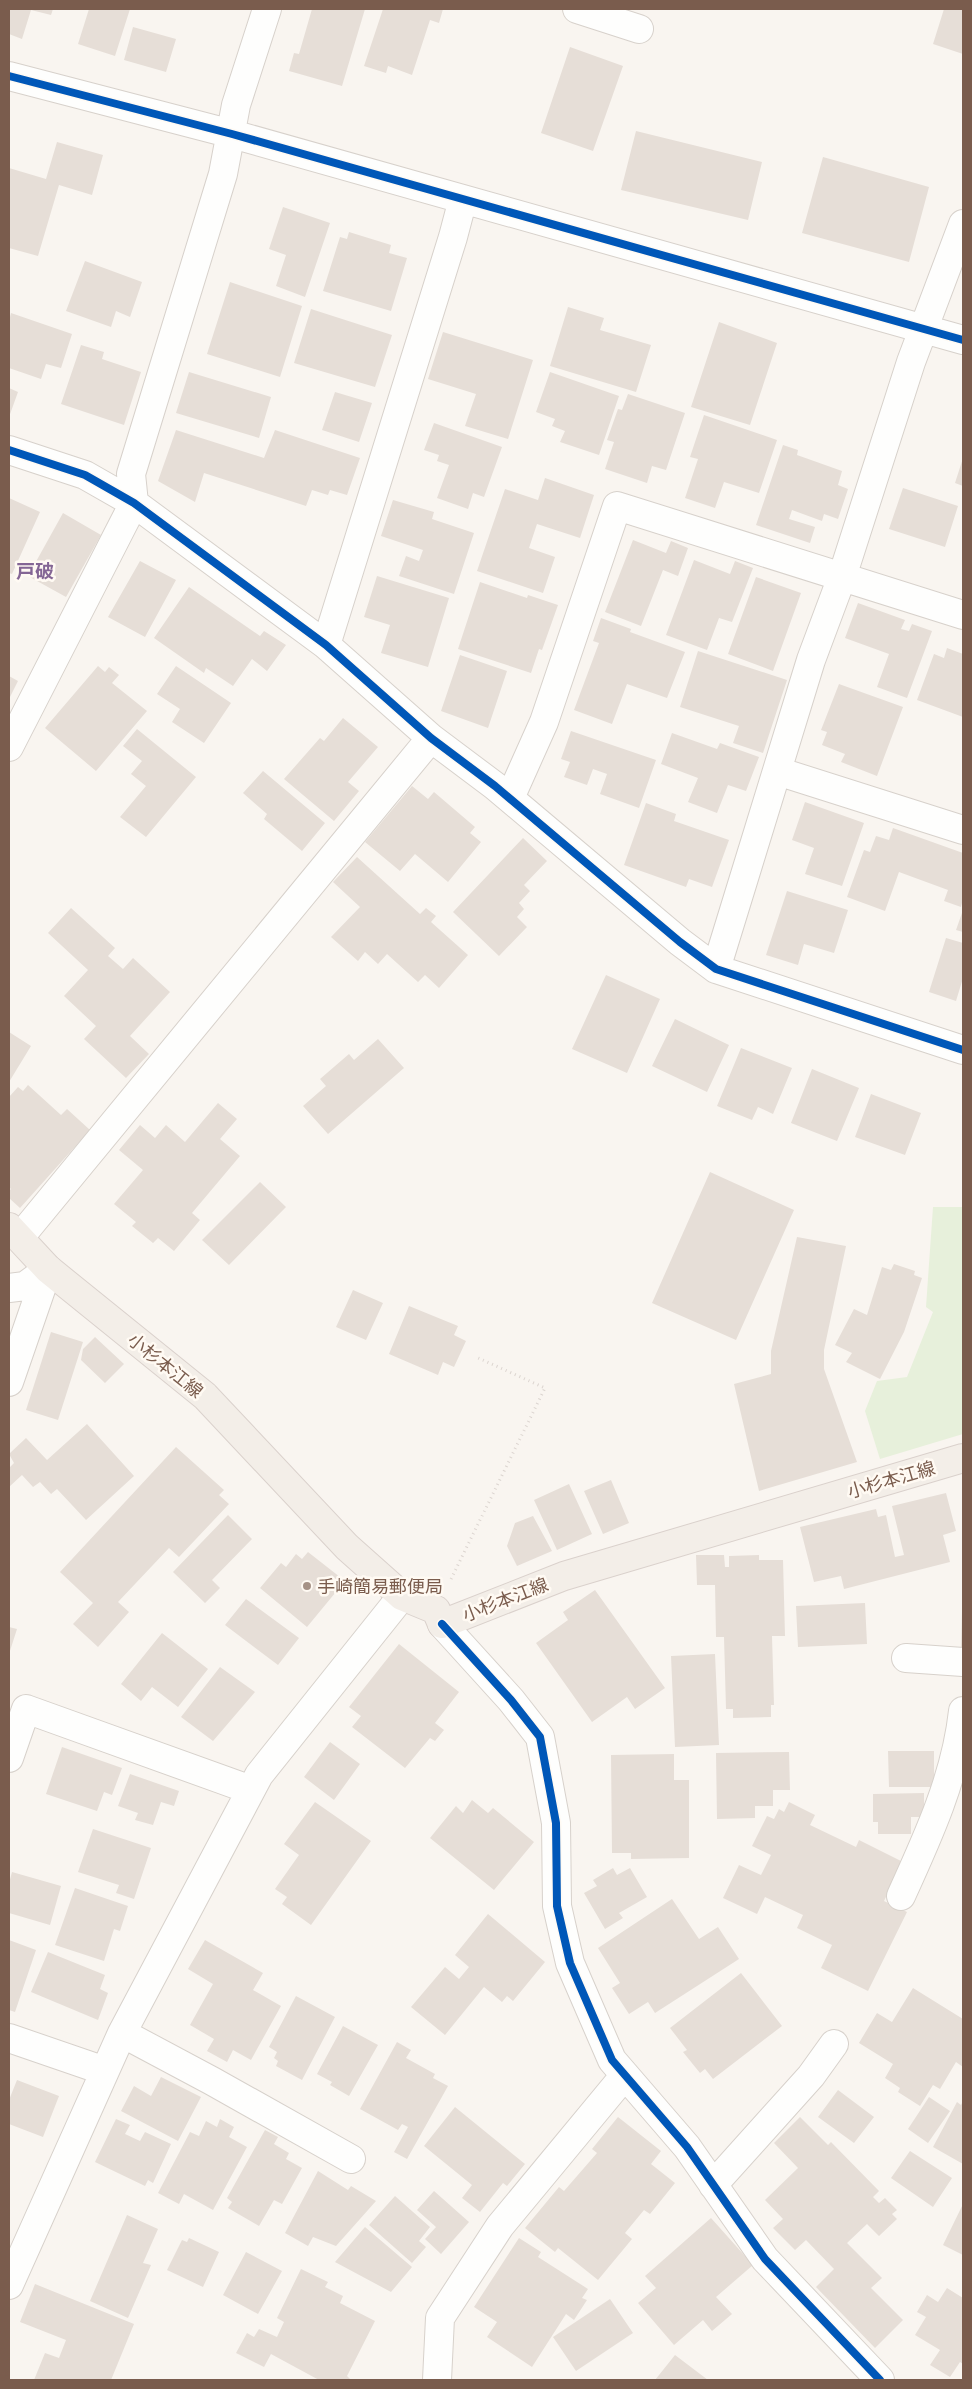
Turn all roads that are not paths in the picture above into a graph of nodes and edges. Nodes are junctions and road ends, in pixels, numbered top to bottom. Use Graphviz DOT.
graph roads {
  1 [pos="267,9"];
  2 [pos="577,9"];
  3 [pos="639,29"];
  4 [pos="9,76"];
  5 [pos="232,134"];
  6 [pos="463,199"];
  7 [pos="963,224"];
  8 [pos="924,330"];
  9 [pos="963,340"];
  10 [pos="9,450"];
  11 [pos="134,503"];
  12 [pos="842,577"];
  13 [pos="963,615"];
  14 [pos="326,646"];
  15 [pos="431,738"];
  16 [pos="9,747"];
  17 [pos="777,771"];
  18 [pos="510,798"];
  19 [pos="963,830"];
  20 [pos="716,969"];
  21 [pos="963,1050"];
  22 [pos="14,1232"];
  23 [pos="48,1269"];
  24 [pos="9,1288"];
  25 [pos="9,1382"];
  26 [pos="963,1458"];
  27 [pos="402,1596"];
  28 [pos="439,1617"];
  29 [pos="906,1658"];
  30 [pos="963,1662"];
  31 [pos="963,1711"];
  32 [pos="9,1758"];
  33 [pos="250,1790"];
  34 [pos="901,1896"];
  35 [pos="122,2033"];
  36 [pos="9,2038"];
  37 [pos="834,2044"];
  38 [pos="105,2070"];
  39 [pos="625,2075"];
  40 [pos="351,2159"];
  41 [pos="714,2185"];
  42 [pos="9,2285"];
  43 [pos="437,2380"];
  44 [pos="880,2380"];
  1 -- 5 [label="street"];
  2 -- 3 [label="street"];
  4 -- 5 [label="street"];
  5 -- 6 [label="street"];
  5 -- 11 [label="street"];
  6 -- 8 [label="street"];
  6 -- 14 [label="street"];
  7 -- 8 [label="street"];
  8 -- 9 [label="street"];
  8 -- 12 [label="street"];
  10 -- 11 [label="street"];
  11 -- 14 [label="street"];
  11 -- 16 [label="street"];
  12 -- 13 [label="street"];
  12 -- 17 [label="street"];
  12 -- 18 [label="street"];
  14 -- 15 [label="street"];
  15 -- 18 [label="street"];
  15 -- 22 [label="street"];
  17 -- 19 [label="street"];
  17 -- 20 [label="street"];
  18 -- 20 [label="street"];
  20 -- 21 [label="street"];
  22 -- 23 [label="main road, 小杉本江線"];
  23 -- 24 [label="street"];
  23 -- 25 [label="street"];
  23 -- 27 [label="main road, 小杉本江線"];
  26 -- 28 [label="main road, 小杉本江線"];
  27 -- 28 [label="main road, 小杉本江線"];
  27 -- 33 [label="street"];
  28 -- 39 [label="street"];
  29 -- 30 [label="street"];
  31 -- 34 [label="street"];
  32 -- 33 [label="street"];
  33 -- 35 [label="street"];
  35 -- 38 [label="street"];
  35 -- 40 [label="street"];
  36 -- 38 [label="street"];
  37 -- 41 [label="street"];
  38 -- 42 [label="street"];
  39 -- 41 [label="street"];
  39 -- 43 [label="street"];
  41 -- 44 [label="street"];
}
